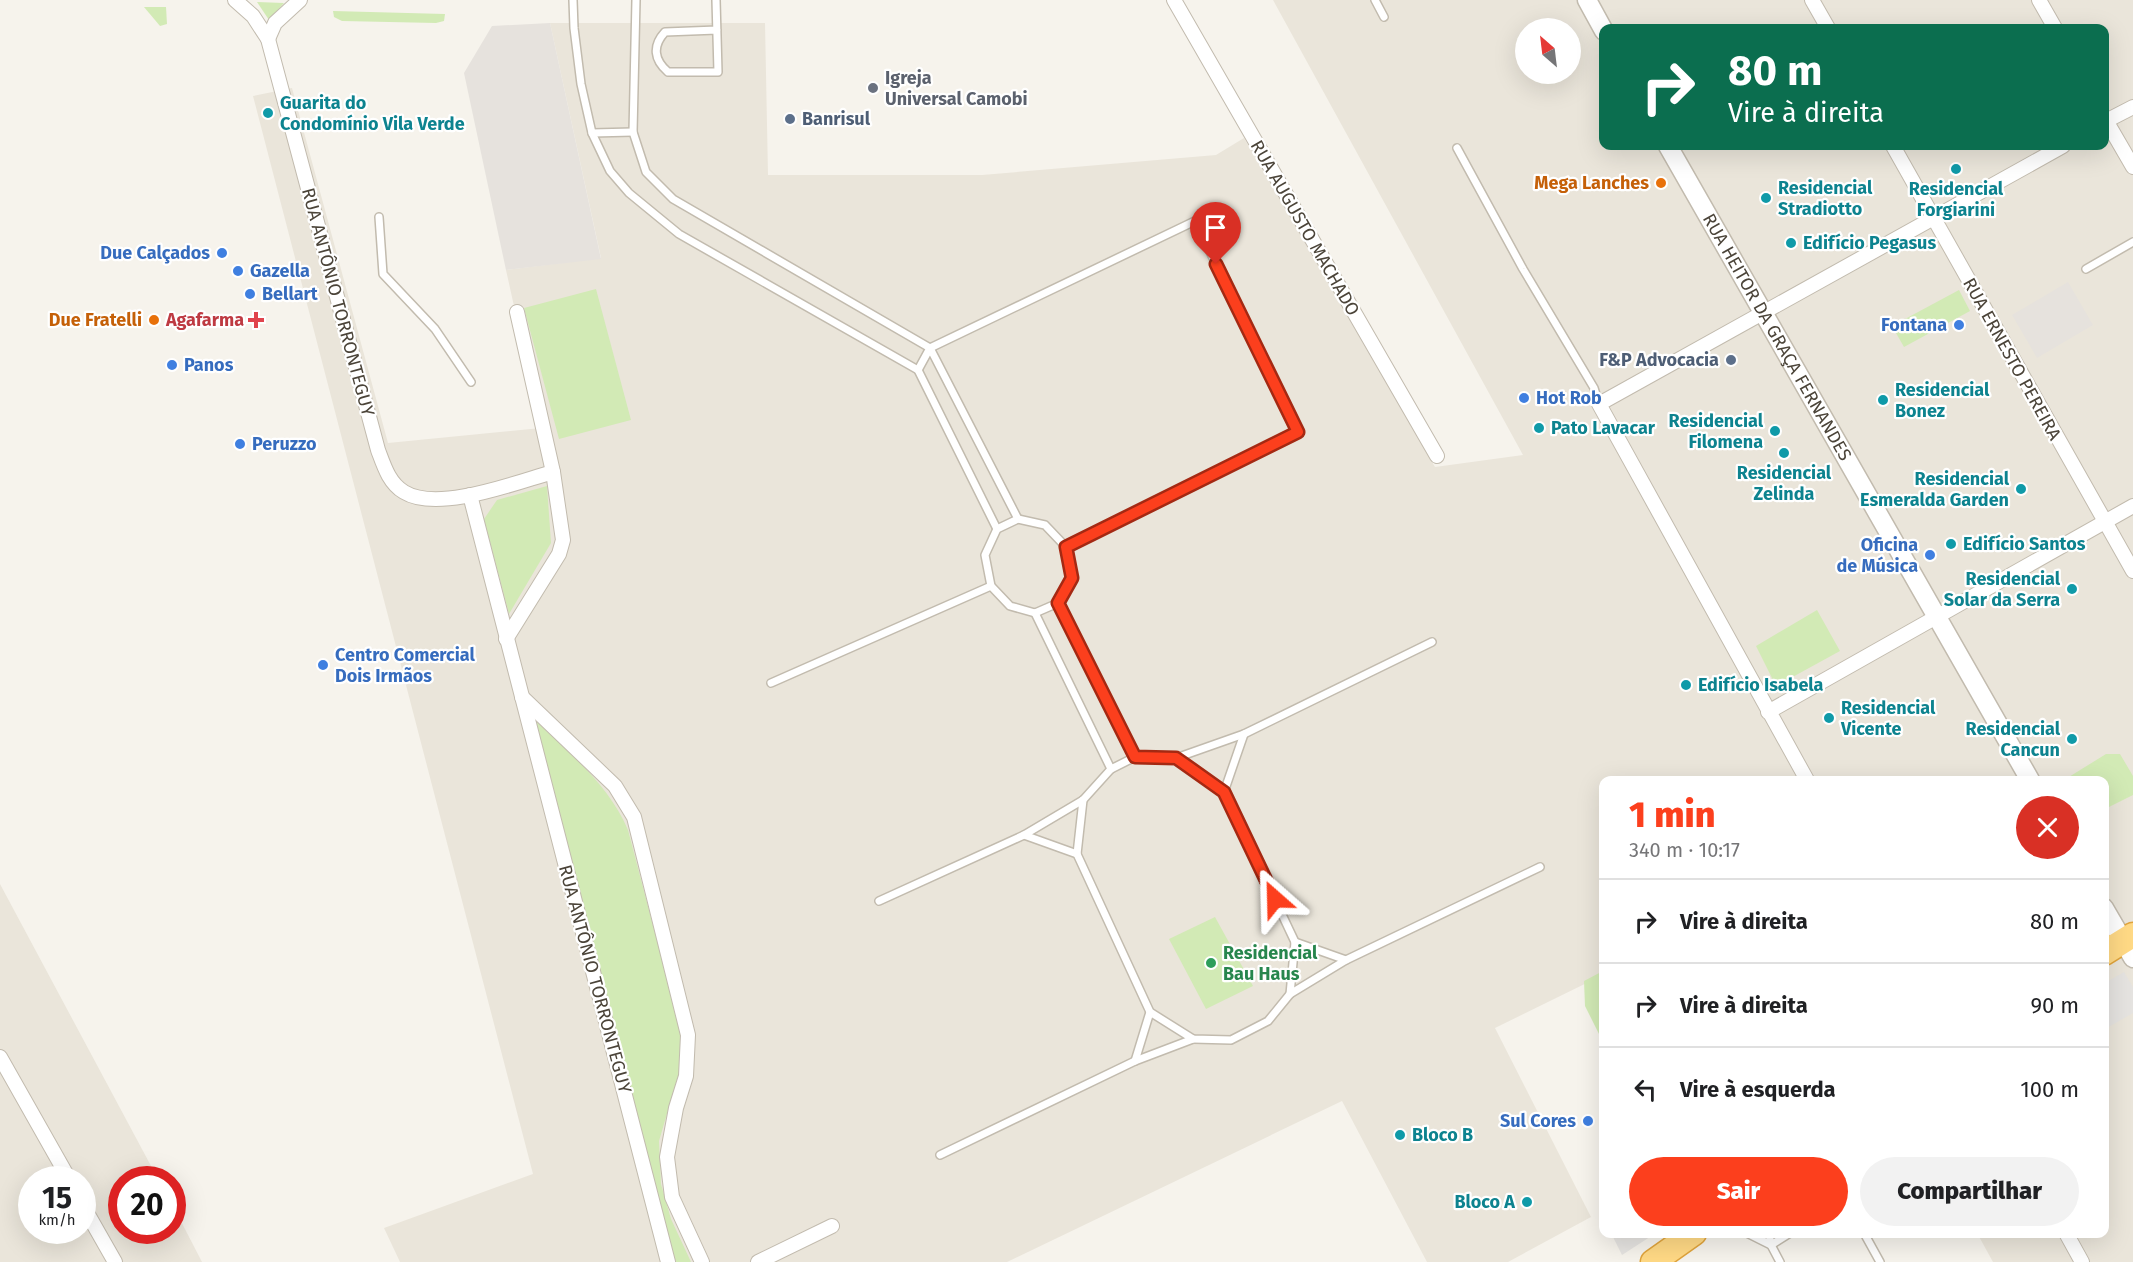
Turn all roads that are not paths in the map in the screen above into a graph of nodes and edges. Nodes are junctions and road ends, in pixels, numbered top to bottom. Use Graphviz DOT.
graph roads {
  1 [pos="235,0"];
  2 [pos="300,0"];
  3 [pos="573,0"];
  4 [pos="636,0"];
  5 [pos="716,0"];
  6 [pos="1174,0"];
  7 [pos="1375,0"];
  8 [pos="1587,0"];
  9 [pos="1812,0"];
  10 [pos="2039,0"];
  11 [pos="1384,17"];
  12 [pos="1600,24"];
  13 [pos="1826,24"];
  14 [pos="2053,24"];
  15 [pos="717,30"];
  16 [pos="268,39"];
  17 [pos="2133,106"];
  18 [pos="2109,118"];
  19 [pos="2109,127"];
  20 [pos="633,132"];
  21 [pos="592,133"];
  22 [pos="1457,148"];
  23 [pos="1670,150"];
  24 [pos="1895,150"];
  25 [pos="2056,150"];
  26 [pos="2133,167"];
  27 [pos="379,217"];
  28 [pos="1933,218"];
  29 [pos="2133,242"];
  30 [pos="2085,269"];
  31 [pos="517,312"];
  32 [pos="1763,313"];
  33 [pos="930,348"];
  34 [pos="918,370"];
  35 [pos="471,382"];
  36 [pos="1599,404"];
  37 [pos="1437,456"];
  38 [pos="553,472"];
  39 [pos="470,495"];
  40 [pos="2133,506"];
  41 [pos="1018,519"];
  42 [pos="2105,522"];
  43 [pos="998,529"];
  44 [pos="1066,547"];
  45 [pos="2133,571"];
  46 [pos="992,586"];
  47 [pos="1058,603"];
  48 [pos="1035,613"];
  49 [pos="1936,617"];
  50 [pos="506,639"];
  51 [pos="1432,642"];
  52 [pos="771,683"];
  53 [pos="522,697"];
  54 [pos="1768,712"];
  55 [pos="1244,734"];
  56 [pos="1135,757"];
  57 [pos="1176,758"];
  58 [pos="1111,769"];
  59 [pos="1805,776"];
  60 [pos="2028,776"];
  61 [pos="1224,792"];
  62 [pos="1083,800"];
  63 [pos="1024,835"];
  64 [pos="1077,854"];
  65 [pos="1540,867"];
  66 [pos="879,901"];
  67 [pos="2109,918"];
  68 [pos="1295,942"];
  69 [pos="2123,947"];
  70 [pos="1346,960"];
  71 [pos="1290,994"];
  72 [pos="1150,1012"];
  73 [pos="1193,1039"];
  74 [pos="0,1057"];
  75 [pos="1135,1061"];
  76 [pos="940,1155"];
  77 [pos="62,1166"];
  78 [pos="832,1226"];
  79 [pos="96,1229"];
  80 [pos="1687,1238"];
  81 [pos="1757,1238"];
  82 [pos="1769,1238"];
  83 [pos="1782,1238"];
  84 [pos="1867,1238"];
  85 [pos="2069,1238"];
  86 [pos="1771,1245"];
  87 [pos="115,1262"];
  88 [pos="668,1262"];
  89 [pos="702,1262"];
  90 [pos="758,1262"];
  91 [pos="1653,1262"];
  92 [pos="1780,1262"];
  93 [pos="1880,1262"];
  94 [pos="2082,1262"];
  1 -- 16 [label="street, RUA ANTÔNIO TORRONTEGUY"];
  2 -- 16 [label="street"];
  3 -- 21 [label="lane"];
  4 -- 20 [label="lane"];
  5 -- 15 [label="lane"];
  6 -- 37 [label="street, RUA AUGUSTO MACHADO"];
  7 -- 11 [label="lane"];
  8 -- 12 [label="street"];
  9 -- 13 [label="street"];
  10 -- 14 [label="street"];
  15 -- 15 [label="lane"];
  16 -- 39 [label="street, RUA ANTÔNIO TORRONTEGUY"];
  17 -- 18 [label="street"];
  19 -- 26 [label="street"];
  20 -- 21 [label="lane"];
  20 -- 33 [label="lane"];
  21 -- 34 [label="lane"];
  22 -- 36 [label="lane"];
  23 -- 32 [label="street, RUA HEITOR DA GRAÇA FERNANDES"];
  24 -- 28 [label="street, RUA ERNESTO PEREIRA"];
  25 -- 28 [label="street"];
  27 -- 35 [label="lane"];
  28 -- 32 [label="street"];
  28 -- 42 [label="street, RUA ERNESTO PEREIRA"];
  29 -- 30 [label="lane"];
  31 -- 38 [label="street"];
  32 -- 36 [label="street"];
  32 -- 49 [label="street, RUA HEITOR DA GRAÇA FERNANDES"];
  33 -- 34 [label="lane"];
  33 -- 41 [label="lane"];
  33 -- 44 [label="lane"];
  34 -- 43 [label="lane"];
  36 -- 54 [label="street"];
  38 -- 39 [label="street, RUA ANTÔNIO TORRONTEGUY"];
  38 -- 50 [label="street"];
  39 -- 50 [label="street, RUA ANTÔNIO TORRONTEGUY"];
  40 -- 42 [label="street"];
  41 -- 43 [label="lane"];
  41 -- 44 [label="lane"];
  42 -- 45 [label="street, RUA ERNESTO PEREIRA"];
  42 -- 49 [label="street"];
  43 -- 46 [label="lane"];
  44 -- 47 [label="lane"];
  46 -- 48 [label="lane"];
  46 -- 52 [label="lane"];
  47 -- 48 [label="lane"];
  47 -- 56 [label="lane"];
  48 -- 58 [label="lane"];
  49 -- 54 [label="street"];
  49 -- 60 [label="street, RUA HEITOR DA GRAÇA FERNANDES"];
  50 -- 53 [label="street, RUA ANTÔNIO TORRONTEGUY"];
  51 -- 55 [label="lane"];
  53 -- 88 [label="street, RUA ANTÔNIO TORRONTEGUY"];
  53 -- 89 [label="street"];
  54 -- 59 [label="street"];
  55 -- 57 [label="lane"];
  55 -- 61 [label="lane"];
  56 -- 57 [label="lane"];
  56 -- 58 [label="lane"];
  57 -- 61 [label="lane"];
  58 -- 62 [label="lane"];
  61 -- 68 [label="lane"];
  62 -- 63 [label="lane"];
  62 -- 64 [label="lane"];
  63 -- 64 [label="lane"];
  63 -- 66 [label="lane"];
  64 -- 72 [label="lane"];
  65 -- 70 [label="lane"];
  67 -- 69 [label="street"];
  68 -- 70 [label="lane"];
  68 -- 71 [label="lane"];
  70 -- 71 [label="lane"];
  71 -- 73 [label="lane"];
  72 -- 73 [label="lane"];
  72 -- 75 [label="lane"];
  73 -- 75 [label="lane"];
  74 -- 77 [label="street"];
  75 -- 76 [label="lane"];
  78 -- 90 [label="street"];
  79 -- 87 [label="street"];
  80 -- 91 [label="highway"];
  81 -- 86 [label="lane"];
  82 -- 86 [label="lane"];
  83 -- 86 [label="lane"];
  84 -- 93 [label="lane"];
  85 -- 94 [label="street"];
  86 -- 92 [label="lane"];
}
